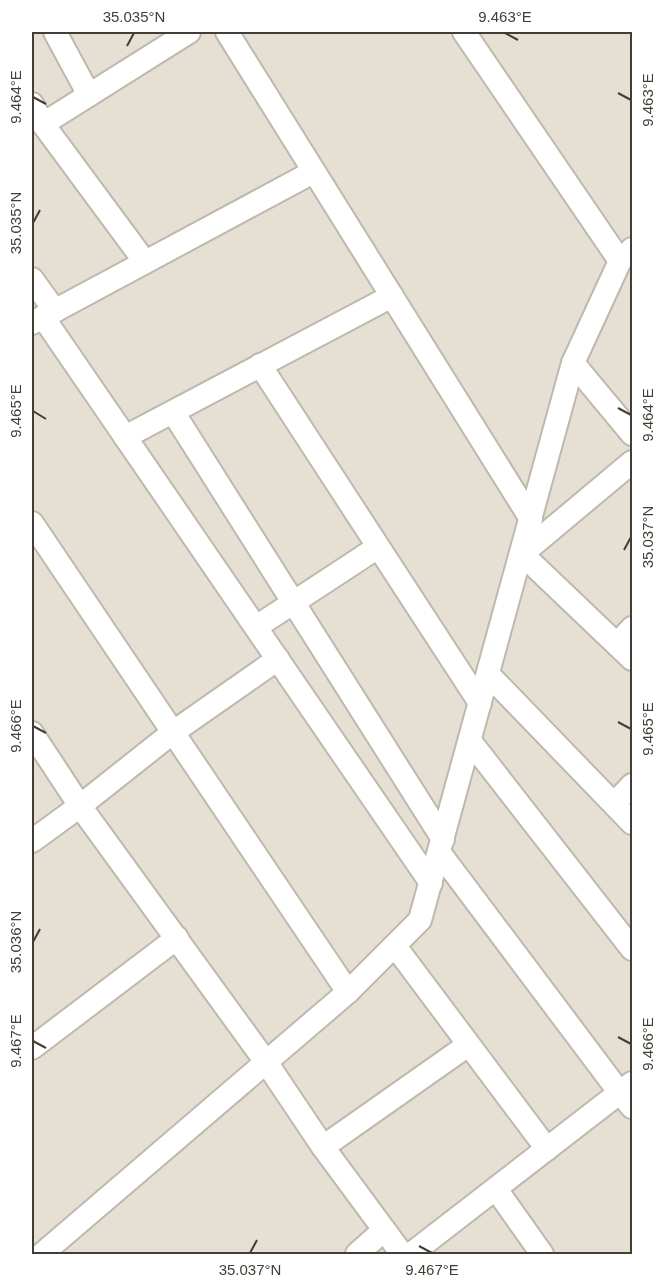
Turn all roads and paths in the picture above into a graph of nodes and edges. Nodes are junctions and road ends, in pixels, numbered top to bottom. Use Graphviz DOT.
graph roads {
  1 [pos="55,32"];
  2 [pos="189,32"];
  3 [pos="227,32"];
  4 [pos="464,32"];
  5 [pos="89,95"];
  6 [pos="32,104"];
  7 [pos="43,124"];
  8 [pos="314,172"];
  9 [pos="629,252"];
  10 [pos="145,262"];
  11 [pos="32,279"];
  12 [pos="392,296"];
  13 [pos="43,317"];
  14 [pos="573,363"];
  15 [pos="260,366"];
  16 [pos="173,412"];
  17 [pos="633,434"];
  18 [pos="125,437"];
  19 [pos="633,462"];
  20 [pos="531,519"];
  21 [pos="32,523"];
  22 [pos="378,547"];
  23 [pos="522,554"];
  24 [pos="293,603"];
  25 [pos="256,627"];
  26 [pos="633,628"];
  27 [pos="625,652"];
  28 [pos="278,659"];
  29 [pos="488,674"];
  30 [pos="480,703"];
  31 [pos="32,733"];
  32 [pos="172,733"];
  33 [pos="470,741"];
  34 [pos="633,785"];
  35 [pos="614,804"];
  36 [pos="80,806"];
  37 [pos="633,823"];
  38 [pos="32,841"];
  39 [pos="441,846"];
  40 [pos="431,883"];
  41 [pos="177,938"];
  42 [pos="395,946"];
  43 [pos="633,949"];
  44 [pos="348,992"];
  45 [pos="468,1045"];
  46 [pos="32,1048"];
  47 [pos="266,1062"];
  48 [pos="628,1095"];
  49 [pos="323,1148"];
  50 [pos="547,1149"];
  51 [pos="496,1190"];
  52 [pos="384,1230"];
  53 [pos="42,1254"];
  54 [pos="357,1254"];
  55 [pos="402,1254"];
  56 [pos="411,1254"];
  57 [pos="543,1254"];
  1 -- 5 [label="street"];
  2 -- 5 [label="street"];
  3 -- 8 [label="street"];
  4 -- 9 [label="street"];
  5 -- 7 [label="street"];
  6 -- 7 [label="street"];
  7 -- 10 [label="street"];
  8 -- 10 [label="street"];
  8 -- 12 [label="street"];
  9 -- 14 [label="street"];
  10 -- 13 [label="street"];
  11 -- 13 [label="street"];
  12 -- 15 [label="street"];
  12 -- 20 [label="street"];
  13 -- 18 [label="street"];
  14 -- 17 [label="street"];
  14 -- 20 [label="street"];
  15 -- 16 [label="street"];
  15 -- 22 [label="street"];
  16 -- 18 [label="street"];
  16 -- 24 [label="street"];
  18 -- 25 [label="street"];
  19 -- 23 [label="street"];
  20 -- 23 [label="street"];
  21 -- 32 [label="street"];
  22 -- 24 [label="street"];
  22 -- 30 [label="street"];
  23 -- 27 [label="street"];
  23 -- 29 [label="street"];
  24 -- 25 [label="street"];
  24 -- 39 [label="street"];
  25 -- 28 [label="street"];
  26 -- 27 [label="street"];
  28 -- 32 [label="street"];
  28 -- 40 [label="street"];
  29 -- 30 [label="street"];
  29 -- 35 [label="street"];
  30 -- 33 [label="street"];
  31 -- 36 [label="street"];
  32 -- 36 [label="street"];
  32 -- 44 [label="street"];
  33 -- 39 [label="street"];
  33 -- 43 [label="street"];
  34 -- 35 [label="street"];
  35 -- 37 [label="street"];
  36 -- 38 [label="street"];
  36 -- 41 [label="street"];
  39 -- 40 [label="street"];
  39 -- 48 [label="street"];
  40 -- 42 [label="street"];
  41 -- 46 [label="street"];
  41 -- 47 [label="street"];
  42 -- 44 [label="street"];
  42 -- 45 [label="street"];
  44 -- 47 [label="street"];
  45 -- 49 [label="street"];
  45 -- 50 [label="street"];
  47 -- 49 [label="street"];
  47 -- 53 [label="street"];
  48 -- 50 [label="street"];
  49 -- 52 [label="street"];
  50 -- 51 [label="street"];
  51 -- 56 [label="street"];
  51 -- 57 [label="street"];
  52 -- 54 [label="street"];
  52 -- 55 [label="street"];
}
